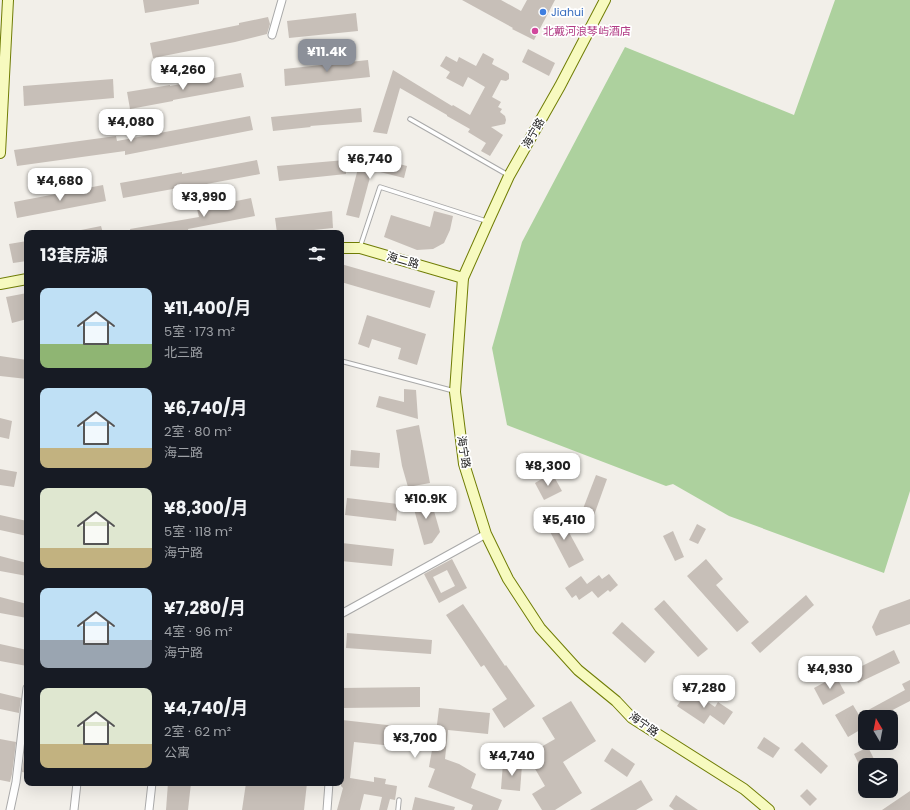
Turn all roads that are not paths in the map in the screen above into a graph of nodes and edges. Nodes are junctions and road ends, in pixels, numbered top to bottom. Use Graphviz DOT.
graph roads {
  1 [pos="8,0"];
  2 [pos="282,0"];
  3 [pos="605,0"];
  4 [pos="272,35"];
  5 [pos="410,119"];
  6 [pos="0,152"];
  7 [pos="509,176"];
  8 [pos="488,222"];
  9 [pos="344,248"];
  10 [pos="360,248"];
  11 [pos="463,278"];
  12 [pos="24,280"];
  13 [pos="0,284"];
  14 [pos="344,362"];
  15 [pos="455,392"];
  16 [pos="486,534"];
  17 [pos="344,612"];
  18 [pos="24,714"];
  19 [pos="77,786"];
  20 [pos="152,786"];
  21 [pos="329,786"];
  22 [pos="399,800"];
  23 [pos="10,810"];
  24 [pos="74,810"];
  25 [pos="149,810"];
  26 [pos="327,810"];
  27 [pos="398,810"];
  28 [pos="768,810"];
  1 -- 6 [label="main road"];
  2 -- 4 [label="street"];
  3 -- 7 [label="main road, 海宁路"];
  5 -- 7 [label="lane"];
  7 -- 8 [label="main road, 海宁路"];
  8 -- 10 [label="lane"];
  8 -- 11 [label="main road, 海宁路"];
  9 -- 10 [label="main road, 海二路"];
  10 -- 11 [label="main road, 海二路"];
  11 -- 15 [label="main road, 海宁路"];
  12 -- 13 [label="main road"];
  14 -- 15 [label="lane"];
  15 -- 16 [label="main road, 海宁路"];
  16 -- 17 [label="street"];
  16 -- 28 [label="main road, 海宁路"];
  18 -- 23 [label="street"];
  19 -- 24 [label="street"];
  20 -- 25 [label="street"];
  21 -- 26 [label="street"];
  22 -- 27 [label="lane"];
}
